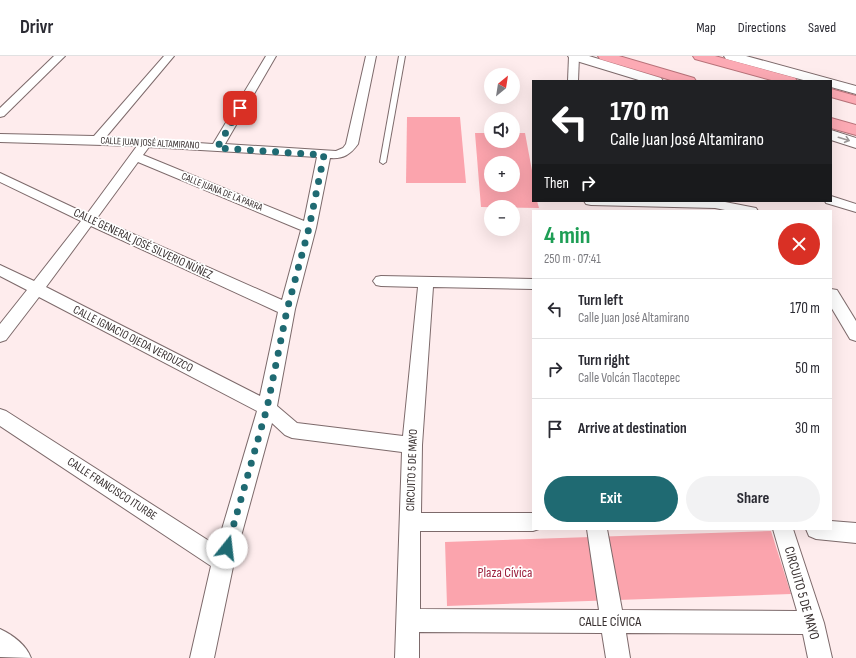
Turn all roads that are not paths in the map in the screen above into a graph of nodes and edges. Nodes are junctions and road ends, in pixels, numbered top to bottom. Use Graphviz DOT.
graph roads {
  1 [pos="60,56"];
  2 [pos="169,56"];
  3 [pos="271,56"];
  4 [pos="371,56"];
  5 [pos="402,56"];
  6 [pos="574,56"];
  7 [pos="605,56"];
  8 [pos="700,56"];
  9 [pos="731,56"];
  10 [pos="572,80"];
  11 [pos="653,80"];
  12 [pos="686,80"];
  13 [pos="786,80"];
  14 [pos="819,80"];
  15 [pos="832,83"];
  16 [pos="856,90"];
  17 [pos="832,93"];
  18 [pos="856,100"];
  19 [pos="0,114"];
  20 [pos="832,123"];
  21 [pos="856,130"];
  22 [pos="832,135"];
  23 [pos="0,138"];
  24 [pos="97,140"];
  25 [pos="146,143"];
  26 [pos="856,143"];
  27 [pos="217,148"];
  28 [pos="324,155"];
  29 [pos="136,157"];
  30 [pos="383,162"];
  31 [pos="0,177"];
  32 [pos="832,200"];
  33 [pos="635,202"];
  34 [pos="856,208"];
  35 [pos="746,210"];
  36 [pos="89,220"];
  37 [pos="309,228"];
  38 [pos="0,270"];
  39 [pos="381,280"];
  40 [pos="426,282"];
  41 [pos="532,284"];
  42 [pos="36,288"];
  43 [pos="832,296"];
  44 [pos="287,310"];
  45 [pos="856,335"];
  46 [pos="0,336"];
  47 [pos="267,408"];
  48 [pos="0,416"];
  49 [pos="412,445"];
  50 [pos="410,522"];
  51 [pos="532,522"];
  52 [pos="597,530"];
  53 [pos="783,530"];
  54 [pos="826,530"];
  55 [pos="856,533"];
  56 [pos="223,562"];
  57 [pos="408,620"];
  58 [pos="613,621"];
  59 [pos="812,623"];
  60 [pos="0,641"];
  61 [pos="19,658"];
  62 [pos="202,658"];
  63 [pos="407,658"];
  64 [pos="618,658"];
  65 [pos="820,658"];
  1 -- 19 [label="street"];
  2 -- 24 [label="street"];
  3 -- 27 [label="street"];
  4 -- 28 [label="street, CALLE JUAN JOSÉ ALTAMIRANO"];
  5 -- 30 [label="lane"];
  6 -- 10 [label="street"];
  6 -- 11 [label="main road"];
  7 -- 12 [label="highway"];
  8 -- 13 [label="highway"];
  9 -- 14 [label="main road"];
  15 -- 16 [label="main road"];
  17 -- 18 [label="highway"];
  20 -- 21 [label="highway"];
  22 -- 26 [label="main road, one-way"];
  23 -- 24 [label="street, CALLE JUAN JOSÉ ALTAMIRANO"];
  24 -- 25 [label="street, CALLE JUAN JOSÉ ALTAMIRANO"];
  25 -- 27 [label="street, CALLE JUAN JOSÉ ALTAMIRANO"];
  25 -- 29 [label="street"];
  27 -- 28 [label="street, CALLE JUAN JOSÉ ALTAMIRANO"];
  28 -- 37 [label="street"];
  29 -- 36 [label="street"];
  29 -- 37 [label="street, CALLE JUANA DE LA PARRA"];
  31 -- 36 [label="street, CALLE GENERAL JOSÉ SILVERIO NÚÑEZ"];
  32 -- 34 [label="street"];
  33 -- 35 [label="street"];
  36 -- 42 [label="street"];
  36 -- 44 [label="street, CALLE GENERAL JOSÉ SILVERIO NÚÑEZ"];
  37 -- 44 [label="street"];
  38 -- 42 [label="street, CALLE IGNACIO OJEDA VERDUZCO"];
  39 -- 40 [label="street"];
  40 -- 41 [label="street"];
  40 -- 49 [label="street, CIRCUITO 5 DE MAYO"];
  42 -- 46 [label="street"];
  42 -- 47 [label="street, CALLE IGNACIO OJEDA VERDUZCO"];
  43 -- 45 [label="street"];
  44 -- 47 [label="street"];
  47 -- 49 [label="street, CALLE IGNACIO OJEDA VERDUZCO"];
  47 -- 56 [label="street"];
  48 -- 56 [label="street, CALLE FRANCISCO ITURBE"];
  49 -- 50 [label="street, CIRCUITO 5 DE MAYO"];
  50 -- 51 [label="street"];
  50 -- 57 [label="street, CIRCUITO 5 DE MAYO"];
  52 -- 58 [label="street"];
  53 -- 59 [label="street, CIRCUITO 5 DE MAYO"];
  54 -- 55 [label="street"];
  56 -- 62 [label="street"];
  57 -- 58 [label="street, CALLE CÍVICA"];
  57 -- 63 [label="street, CIRCUITO 5 DE MAYO"];
  58 -- 59 [label="street, CALLE CÍVICA"];
  58 -- 64 [label="street"];
  59 -- 65 [label="street, CIRCUITO 5 DE MAYO"];
  60 -- 61 [label="street"];
}
